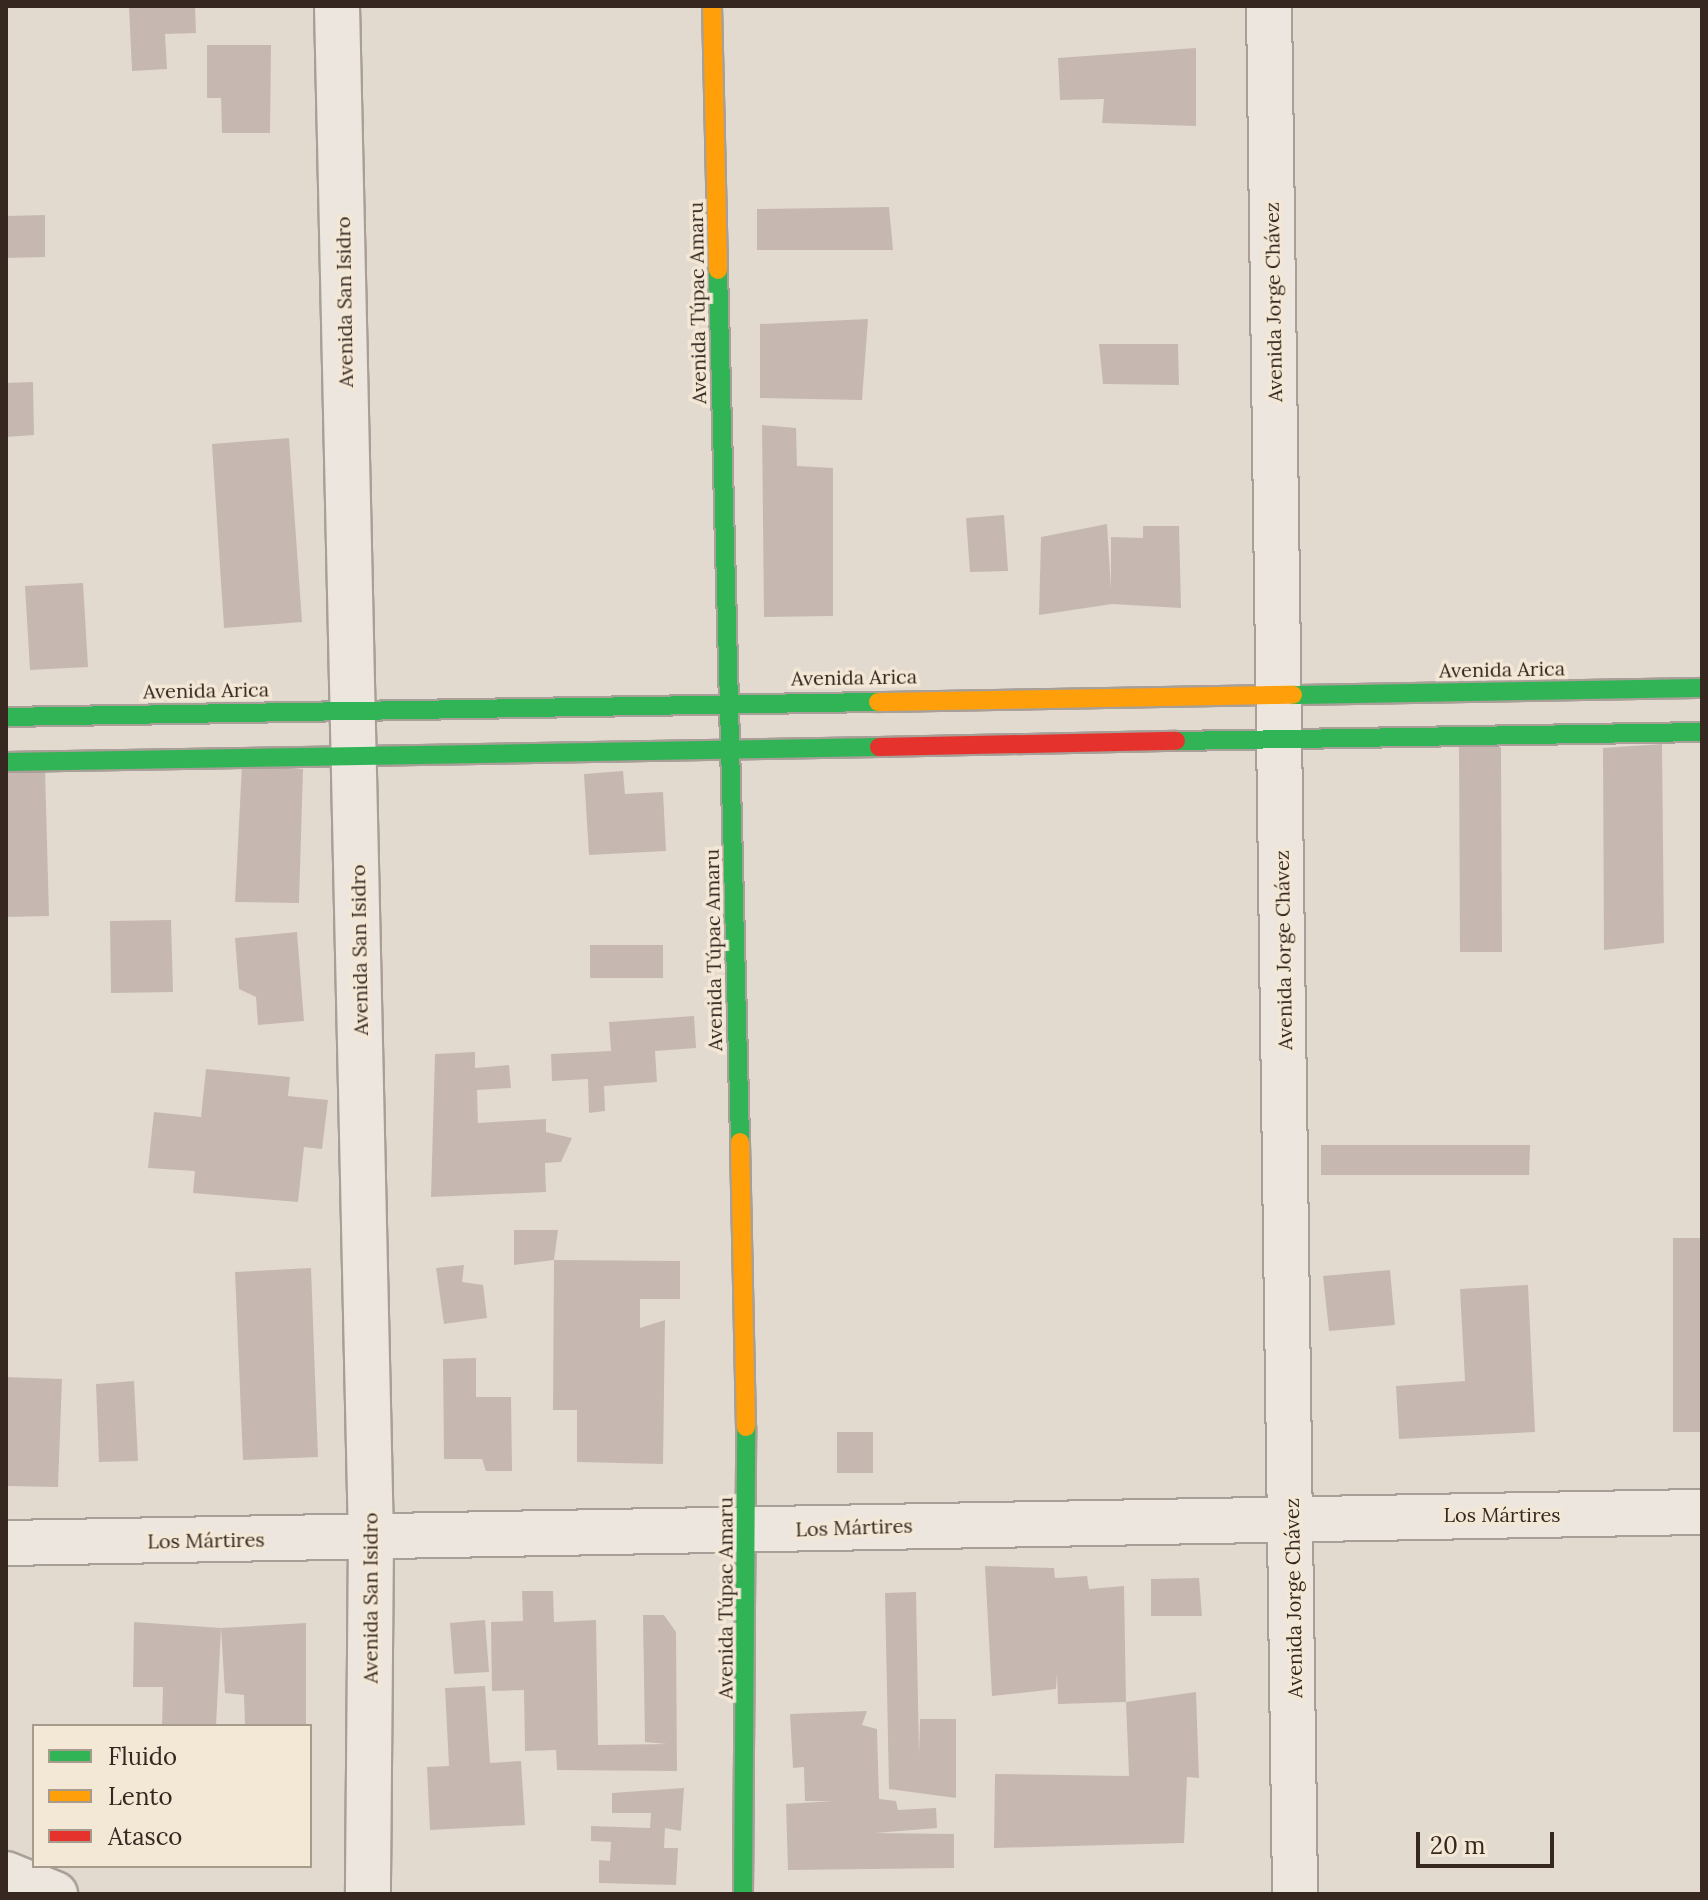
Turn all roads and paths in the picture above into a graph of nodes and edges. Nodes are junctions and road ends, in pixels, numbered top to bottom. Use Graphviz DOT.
graph roads {
  1 [pos="337,6"];
  2 [pos="712,6"];
  3 [pos="1269,6"];
  4 [pos="1702,688"];
  5 [pos="1278,695"];
  6 [pos="729,700"];
  7 [pos="353,709"];
  8 [pos="6,717"];
  9 [pos="1702,732"];
  10 [pos="1279,739"];
  11 [pos="731,745"];
  12 [pos="355,754"];
  13 [pos="6,762"];
  14 [pos="1702,1512"];
  15 [pos="1292,1515"];
  16 [pos="749,1530"];
  17 [pos="371,1538"];
  18 [pos="6,1543"];
  19 [pos="6,1874"];
  20 [pos="55,1894"];
  21 [pos="368,1894"];
  22 [pos="743,1894"];
  23 [pos="1295,1894"];
  1 -- 7 [label="street, Avenida San Isidro"];
  2 -- 6 [label="street, Avenida Túpac Amaru"];
  3 -- 5 [label="street, Avenida Jorge Chávez"];
  4 -- 5 [label="street, Avenida Arica"];
  5 -- 6 [label="street, Avenida Arica"];
  5 -- 10 [label="street, Avenida Jorge Chávez"];
  6 -- 7 [label="street, Avenida Arica"];
  6 -- 11 [label="street, Avenida Túpac Amaru"];
  7 -- 8 [label="street, Avenida Arica"];
  7 -- 12 [label="street, Avenida San Isidro"];
  9 -- 10 [label="street"];
  10 -- 11 [label="street"];
  10 -- 15 [label="street, Avenida Jorge Chávez"];
  11 -- 12 [label="street"];
  11 -- 16 [label="street, Avenida Túpac Amaru"];
  12 -- 13 [label="street"];
  12 -- 17 [label="street, Avenida San Isidro"];
  14 -- 15 [label="street, Los Mártires"];
  15 -- 16 [label="street, Los Mártires"];
  15 -- 23 [label="street, Avenida Jorge Chávez"];
  16 -- 17 [label="street, Los Mártires"];
  16 -- 22 [label="street, Avenida Túpac Amaru"];
  17 -- 18 [label="street, Los Mártires"];
  17 -- 21 [label="street, Avenida San Isidro"];
  19 -- 20 [label="street"];
}
